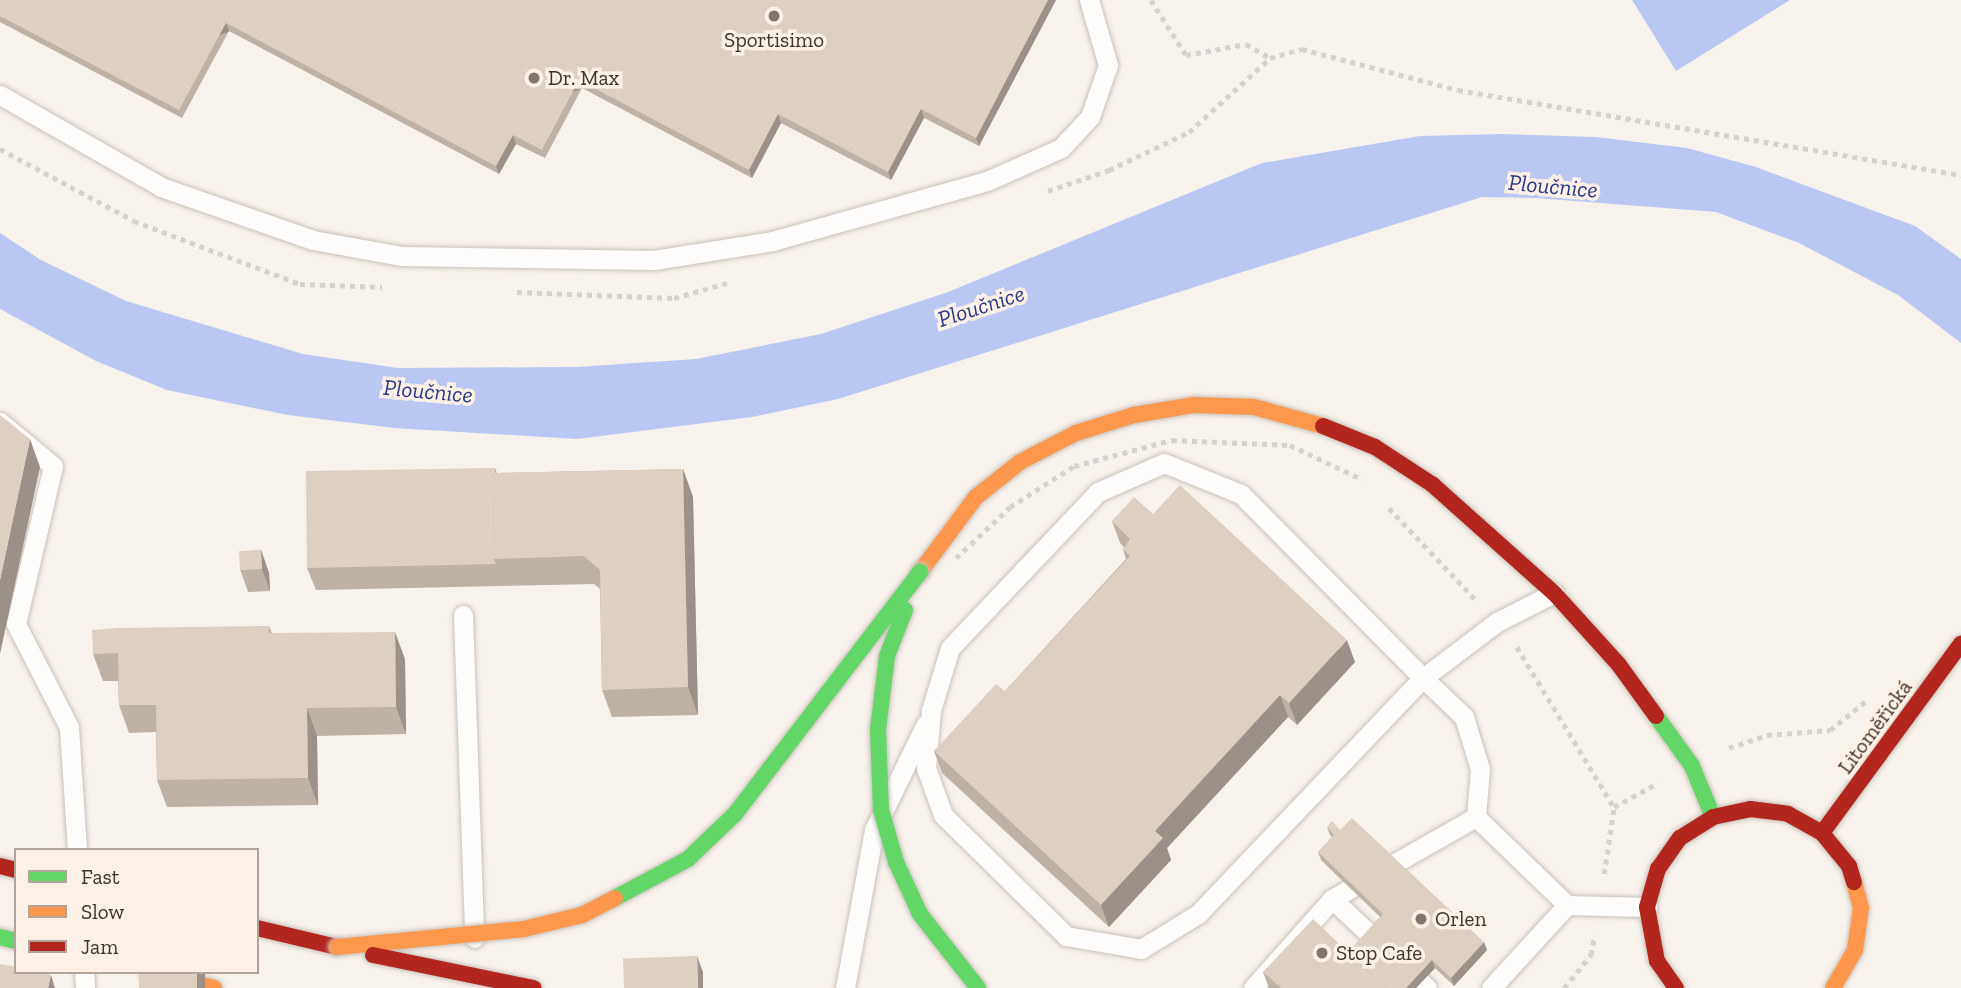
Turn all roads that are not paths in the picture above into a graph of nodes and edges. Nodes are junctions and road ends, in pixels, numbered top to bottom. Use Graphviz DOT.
graph roads {
  1 [pos="1089,0"];
  2 [pos="0,95"];
  3 [pos="0,422"];
  4 [pos="920,572"];
  5 [pos="1554,593"];
  6 [pos="463,615"];
  7 [pos="1961,644"];
  8 [pos="1423,678"];
  9 [pos="931,713"];
  10 [pos="1476,817"];
  11 [pos="1713,817"];
  12 [pos="1822,833"];
  13 [pos="77,848"];
  14 [pos="1332,899"];
  15 [pos="1567,905"];
  16 [pos="1647,907"];
  17 [pos="259,928"];
  18 [pos="337,947"];
  19 [pos="156,974"];
  20 [pos="214,988"];
  21 [pos="476,988"];
  22 [pos="534,988"];
  23 [pos="845,988"];
  24 [pos="978,988"];
  25 [pos="1253,988"];
  26 [pos="1427,988"];
  27 [pos="1490,988"];
  28 [pos="1676,988"];
  29 [pos="1833,988"];
  1 -- 2 [label="lane"];
  3 -- 13 [label="lane"];
  4 -- 5 [label="main road"];
  4 -- 18 [label="main road, bridge"];
  4 -- 24 [label="main road, bridge"];
  5 -- 8 [label="lane"];
  5 -- 11 [label="main road"];
  6 -- 21 [label="lane"];
  7 -- 12 [label="main road, Litoměřická"];
  8 -- 9 [label="lane"];
  8 -- 9 [label="lane"];
  8 -- 10 [label="lane"];
  9 -- 23 [label="lane"];
  10 -- 14 [label="lane"];
  10 -- 15 [label="lane"];
  11 -- 12 [label="main road"];
  11 -- 16 [label="main road"];
  12 -- 29 [label="main road"];
  14 -- 25 [label="lane"];
  14 -- 26 [label="lane"];
  15 -- 16 [label="lane"];
  15 -- 27 [label="lane"];
  16 -- 28 [label="main road"];
  17 -- 18 [label="main road"];
  18 -- 22 [label="main road, bridge"];
  19 -- 20 [label="main road"];
}
